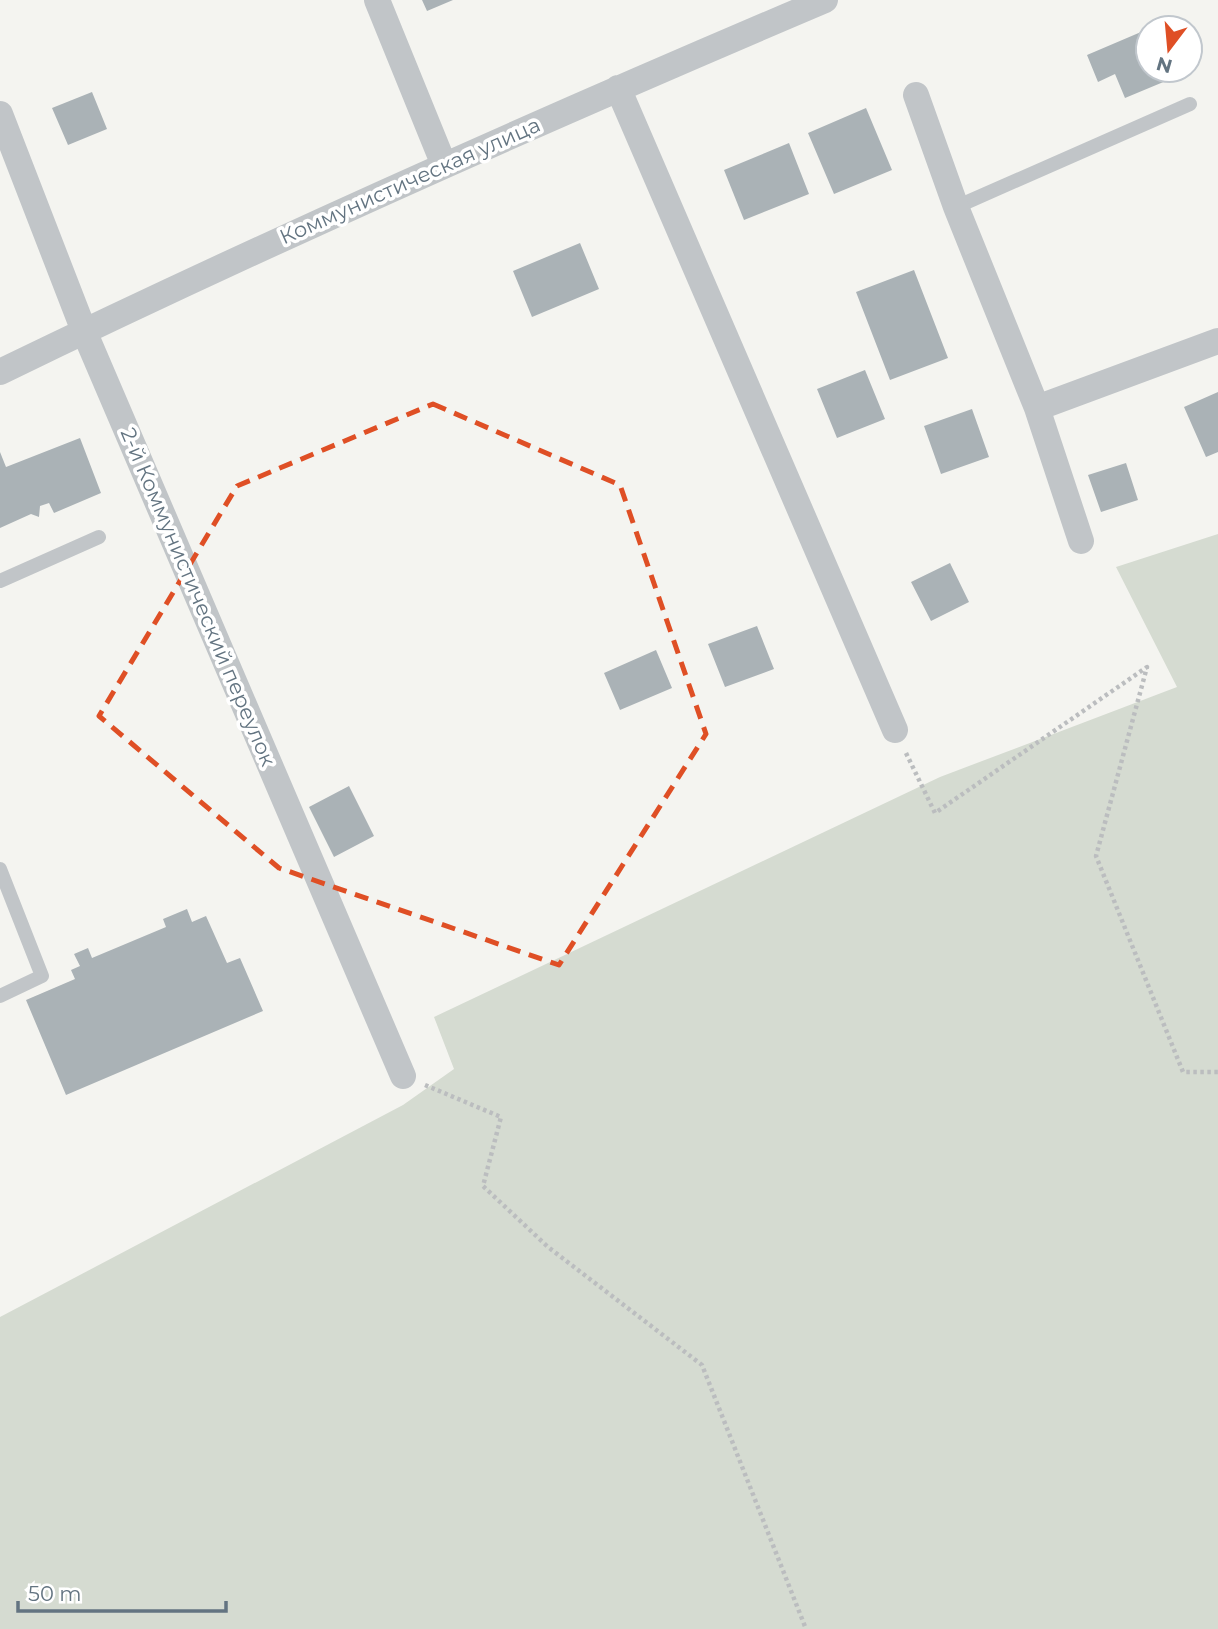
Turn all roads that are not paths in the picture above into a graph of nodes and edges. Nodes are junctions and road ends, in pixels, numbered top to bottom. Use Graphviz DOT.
graph roads {
  1 [pos="377,0"];
  2 [pos="825,0"];
  3 [pos="618,88"];
  4 [pos="916,95"];
  5 [pos="1190,104"];
  6 [pos="0,114"];
  7 [pos="444,166"];
  8 [pos="956,206"];
  9 [pos="85,331"];
  10 [pos="1218,341"];
  11 [pos="0,372"];
  12 [pos="1037,408"];
  13 [pos="99,537"];
  14 [pos="1081,541"];
  15 [pos="0,581"];
  16 [pos="895,730"];
  17 [pos="0,869"];
  18 [pos="0,996"];
  19 [pos="403,1076"];
  1 -- 7 [label="street"];
  2 -- 3 [label="street, Коммунистическая улица"];
  3 -- 7 [label="street, Коммунистическая улица"];
  3 -- 16 [label="street"];
  4 -- 8 [label="street"];
  5 -- 8 [label="lane"];
  6 -- 9 [label="street, 2-й Коммунистический переулок"];
  7 -- 9 [label="street, Коммунистическая улица"];
  8 -- 12 [label="street"];
  9 -- 11 [label="street, Коммунистическая улица"];
  9 -- 19 [label="street, 2-й Коммунистический переулок"];
  10 -- 12 [label="street"];
  12 -- 14 [label="street"];
  13 -- 15 [label="lane"];
  17 -- 18 [label="lane"];
}
